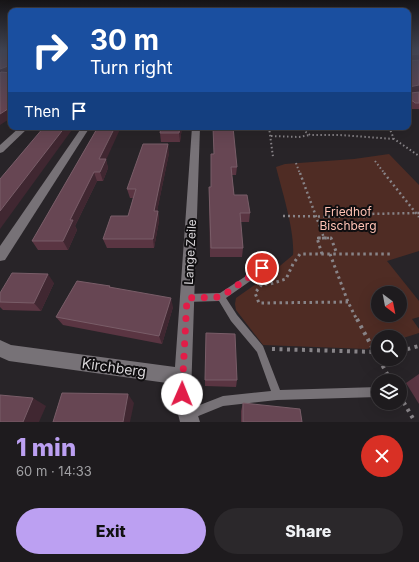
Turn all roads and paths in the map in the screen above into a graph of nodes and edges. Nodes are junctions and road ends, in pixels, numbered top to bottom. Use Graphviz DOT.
graph roads {
  1 [pos="22,130"];
  2 [pos="84,130"];
  3 [pos="196,130"];
  4 [pos="270,130"];
  5 [pos="303,130"];
  6 [pos="390,130"];
  7 [pos="310,135"];
  8 [pos="272,136"];
  9 [pos="394,139"];
  10 [pos="0,150"];
  11 [pos="419,156"];
  12 [pos="273,157"];
  13 [pos="375,161"];
  14 [pos="296,163"];
  15 [pos="417,213"];
  16 [pos="283,216"];
  17 [pos="316,217"];
  18 [pos="419,217"];
  19 [pos="324,239"];
  20 [pos="322,254"];
  21 [pos="330,254"];
  22 [pos="337,254"];
  23 [pos="391,254"];
  24 [pos="0,256"];
  25 [pos="262,268"];
  26 [pos="221,297"];
  27 [pos="187,298"];
  28 [pos="348,302"];
  29 [pos="371,345"];
  30 [pos="419,346"];
  31 [pos="0,348"];
  32 [pos="260,349"];
  33 [pos="407,349"];
  34 [pos="371,352"];
  35 [pos="183,377"];
  36 [pos="371,392"];
  37 [pos="277,395"];
  38 [pos="407,408"];
  39 [pos="188,419"];
  40 [pos="415,422"];
  1 -- 10 [label="street"];
  2 -- 24 [label="street"];
  3 -- 27 [label="street, Lange Zeile"];
  4 -- 8 [label="path"];
  5 -- 7 [label="path"];
  6 -- 9 [label="path"];
  7 -- 8 [label="path"];
  7 -- 9 [label="path"];
  8 -- 12 [label="path"];
  9 -- 11 [label="path"];
  13 -- 15 [label="path"];
  14 -- 17 [label="path"];
  15 -- 17 [label="path"];
  15 -- 18 [label="path"];
  16 -- 17 [label="path"];
  17 -- 19 [label="path"];
  19 -- 20 [label="path"];
  19 -- 22 [label="path"];
  20 -- 21 [label="path"];
  20 -- 28 [label="path"];
  21 -- 22 [label="path"];
  21 -- 28 [label="path"];
  22 -- 23 [label="path"];
  25 -- 26 [label="lane"];
  26 -- 27 [label="lane"];
  26 -- 32 [label="lane"];
  27 -- 35 [label="street, Lange Zeile"];
  28 -- 29 [label="path"];
  30 -- 33 [label="path"];
  31 -- 35 [label="street, Kirchberg"];
  32 -- 34 [label="path"];
  32 -- 37 [label="lane"];
  35 -- 39 [label="street"];
  36 -- 37 [label="lane"];
  37 -- 39 [label="lane"];
  38 -- 40 [label="path"];
}
